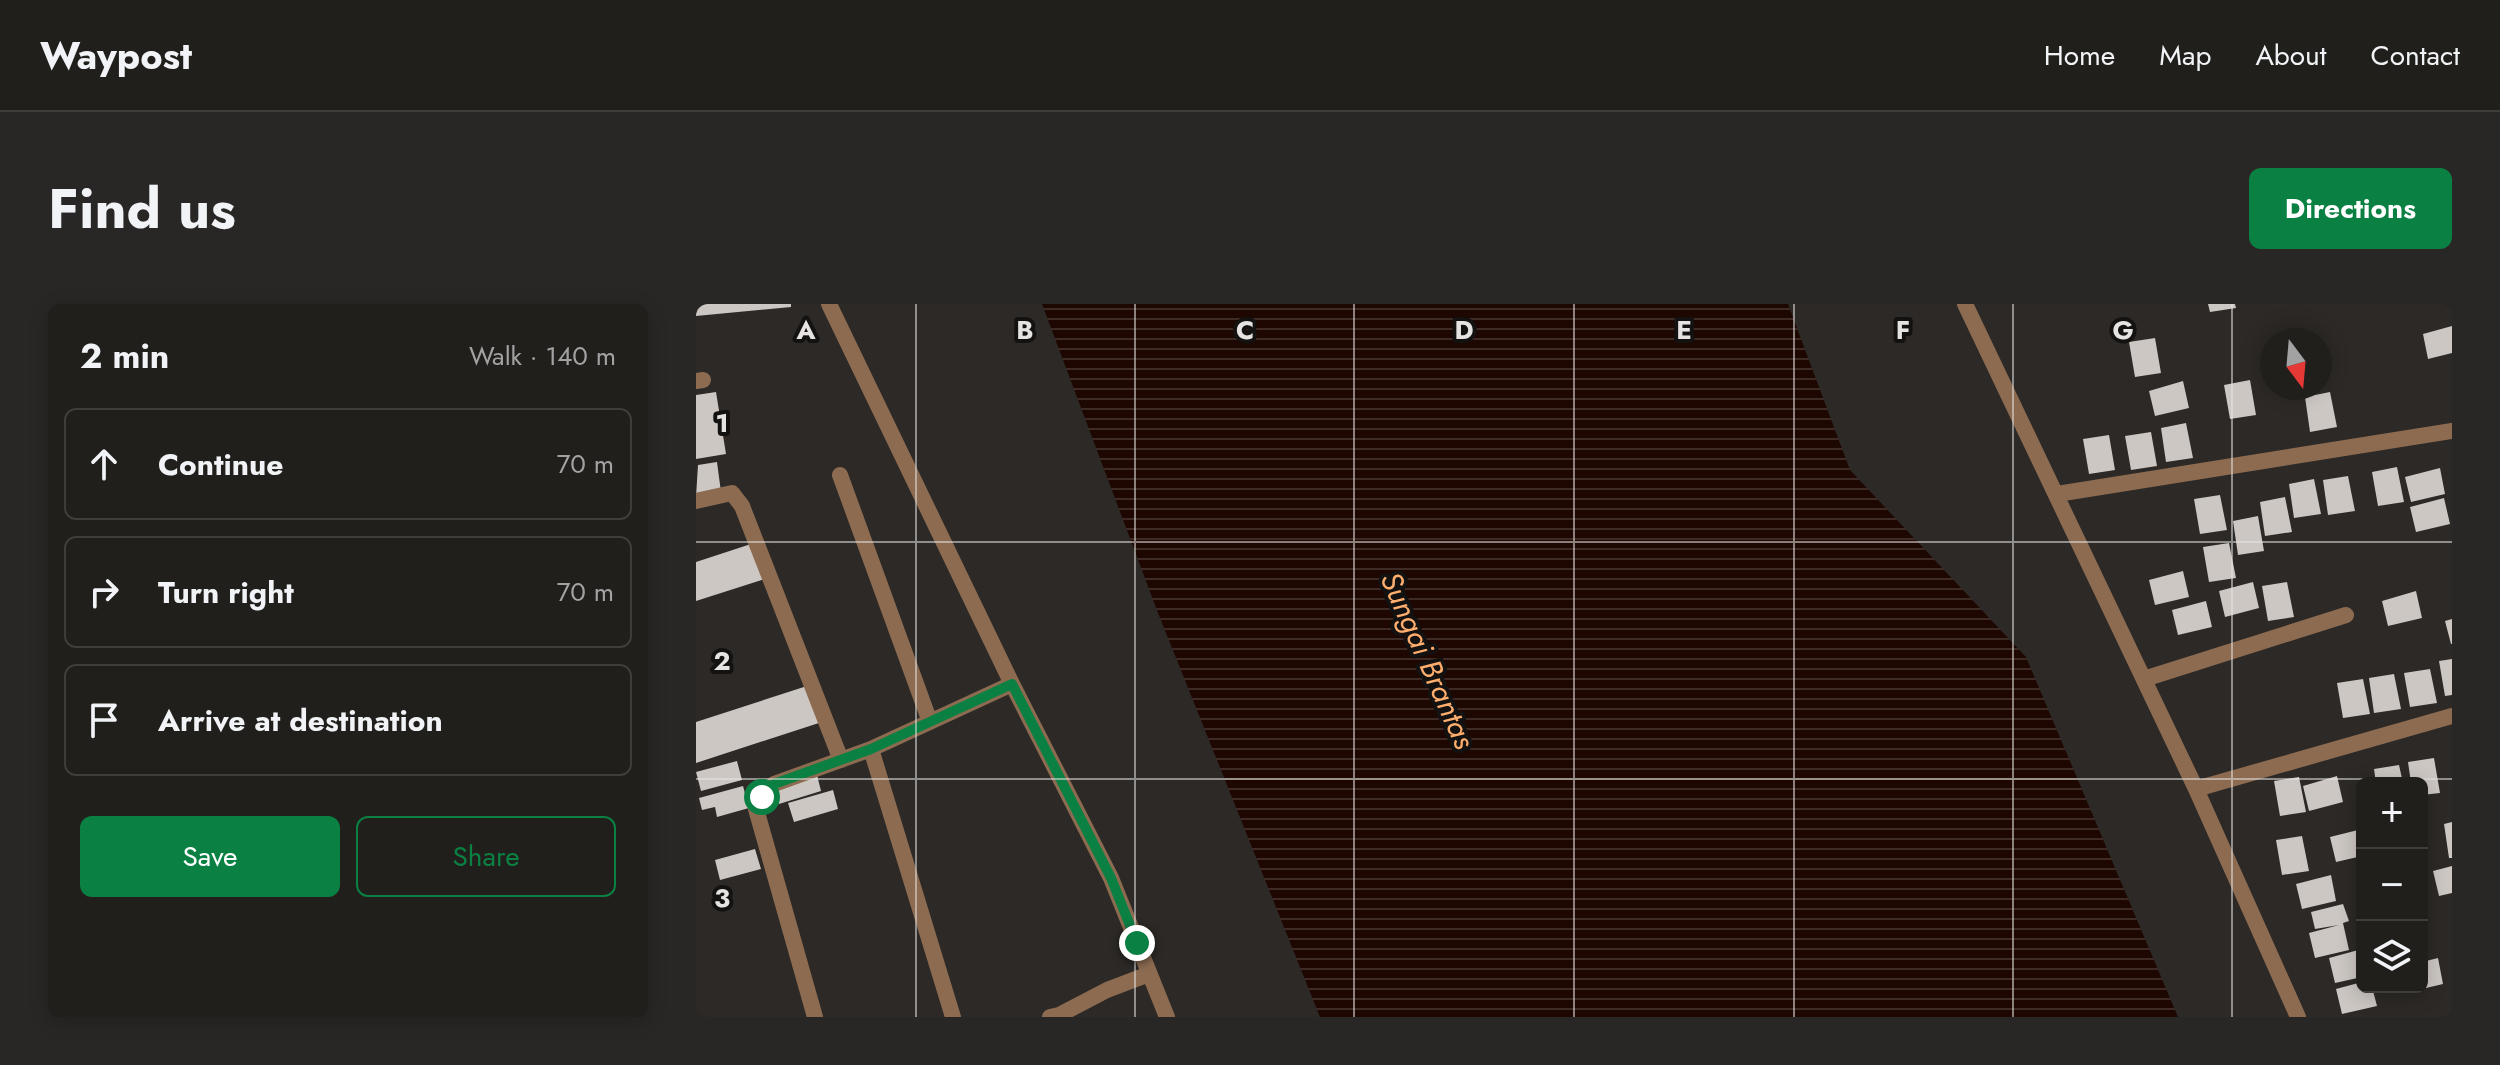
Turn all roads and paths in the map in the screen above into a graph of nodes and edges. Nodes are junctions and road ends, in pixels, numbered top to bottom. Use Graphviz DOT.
graph roads {
  1 [pos="829,304"];
  2 [pos="1965,304"];
  3 [pos="2452,431"];
  4 [pos="840,475"];
  5 [pos="2057,494"];
  6 [pos="696,501"];
  7 [pos="2346,615"];
  8 [pos="2144,679"];
  9 [pos="1012,684"];
  10 [pos="2452,716"];
  11 [pos="930,722"];
  12 [pos="871,749"];
  13 [pos="841,760"];
  14 [pos="2196,789"];
  15 [pos="1149,974"];
  16 [pos="1057,1016"];
  17 [pos="815,1017"];
  18 [pos="953,1017"];
  19 [pos="1167,1017"];
  20 [pos="2298,1017"];
  1 -- 9 [label="street"];
  2 -- 5 [label="street"];
  3 -- 5 [label="street"];
  4 -- 11 [label="street"];
  5 -- 8 [label="street"];
  6 -- 13 [label="street"];
  7 -- 8 [label="street"];
  8 -- 14 [label="street"];
  9 -- 11 [label="street"];
  9 -- 15 [label="street"];
  10 -- 14 [label="street"];
  11 -- 12 [label="street"];
  12 -- 13 [label="street"];
  12 -- 18 [label="street"];
  13 -- 17 [label="street"];
  14 -- 20 [label="street"];
  15 -- 16 [label="street"];
  15 -- 19 [label="street"];
}
